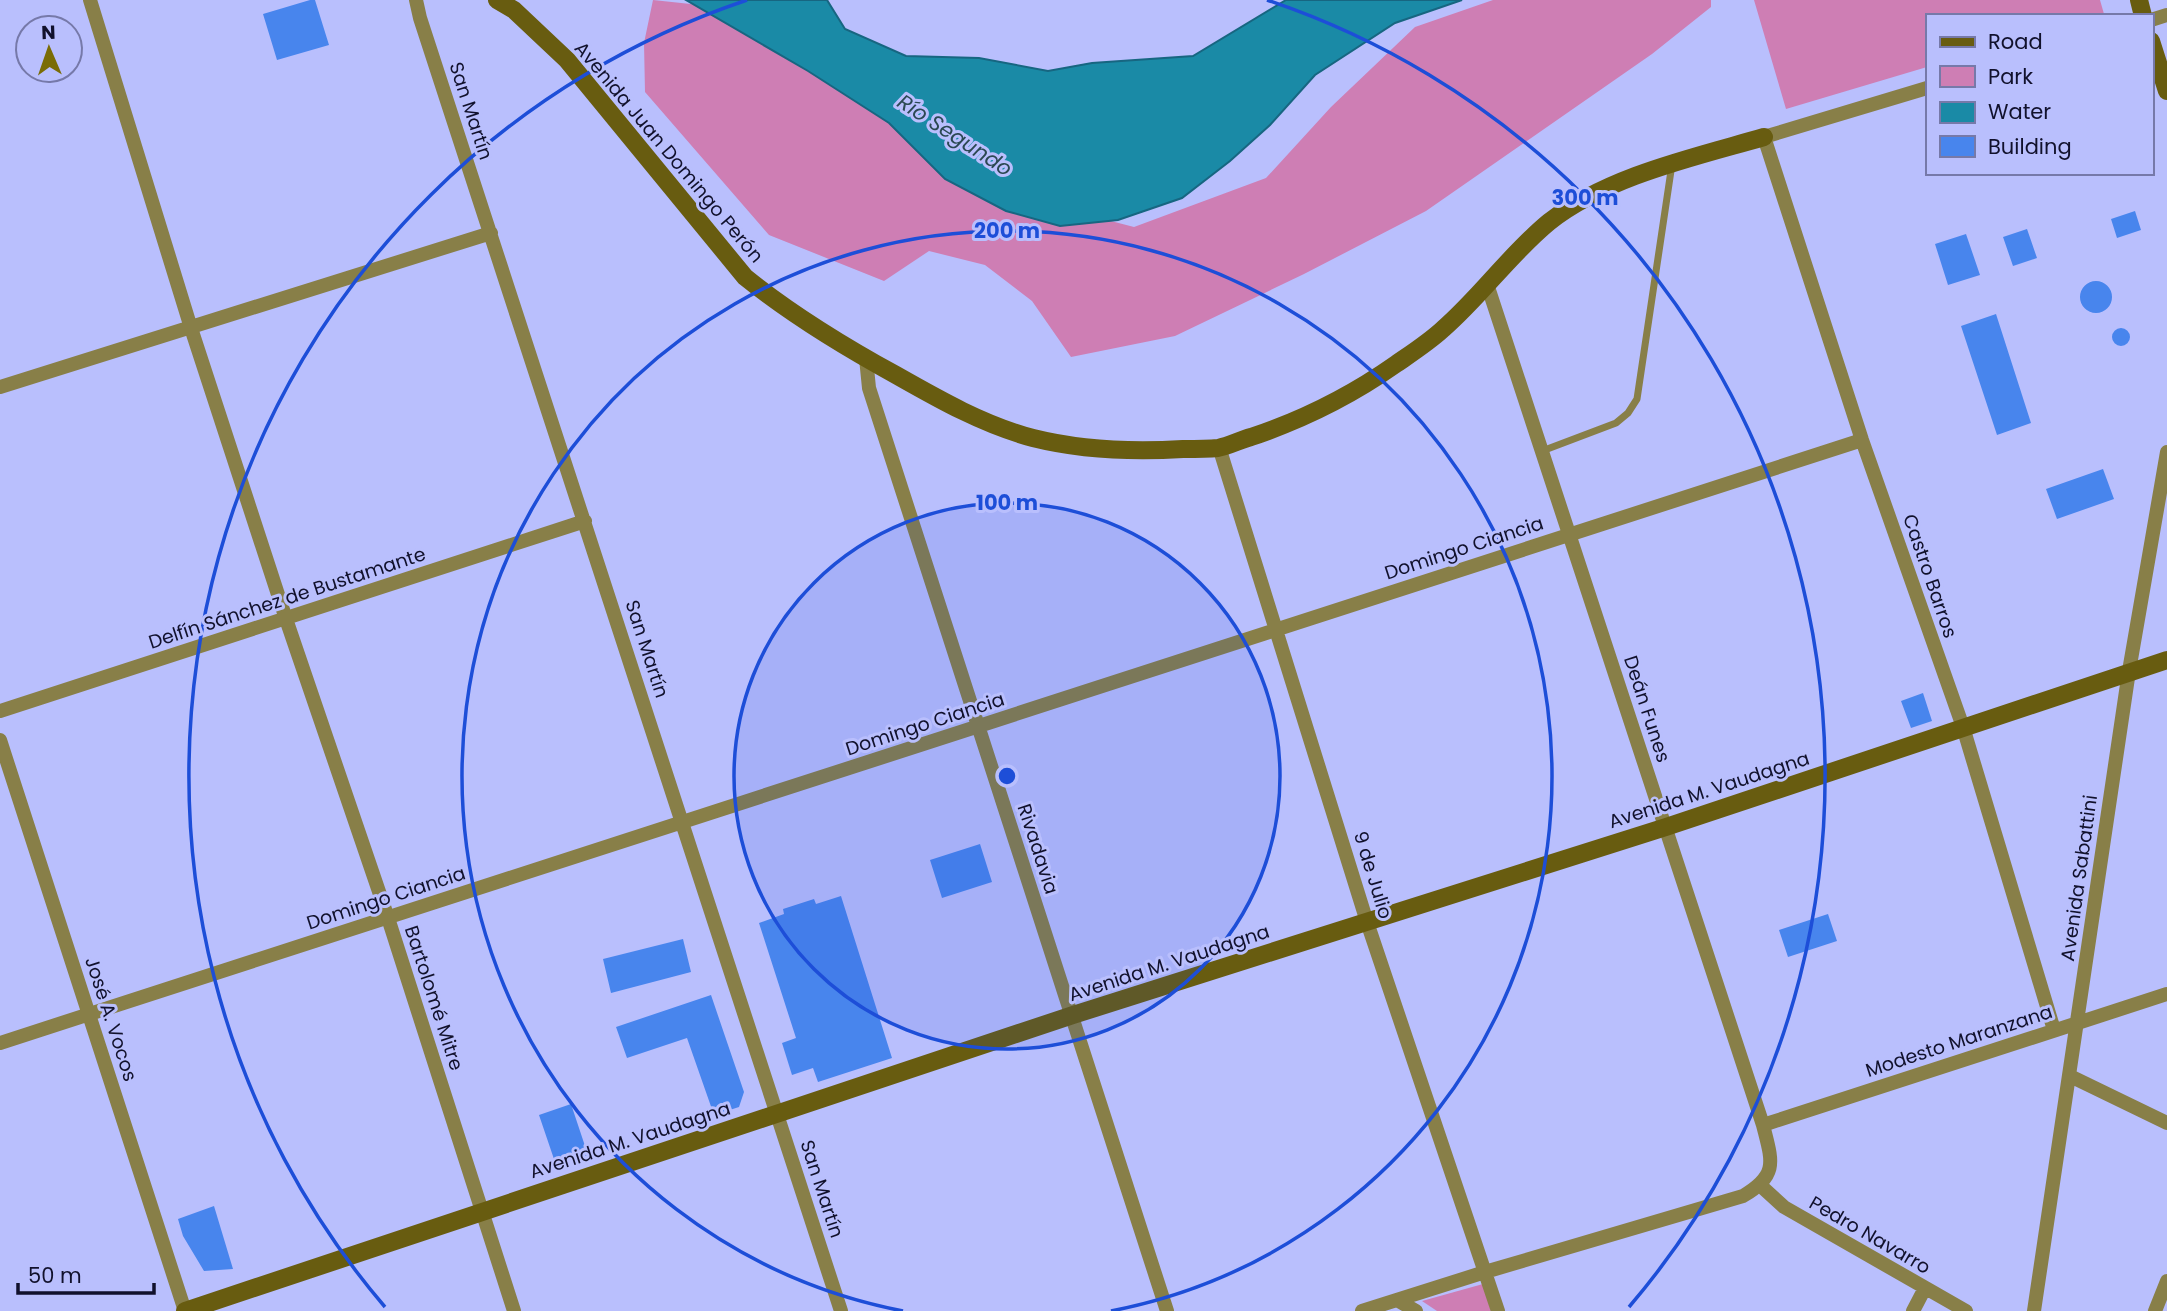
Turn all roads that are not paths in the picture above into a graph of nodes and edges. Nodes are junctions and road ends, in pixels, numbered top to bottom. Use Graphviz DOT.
graph roads {
  1 [pos="90,0"];
  2 [pos="416,0"];
  3 [pos="489,0"];
  4 [pos="497,0"];
  5 [pos="514,10"];
  6 [pos="2153,47"];
  7 [pos="1926,88"];
  8 [pos="2167,91"];
  9 [pos="1765,136"];
  10 [pos="1672,164"];
  11 [pos="491,233"];
  12 [pos="1487,284"];
  13 [pos="191,328"];
  14 [pos="866,358"];
  15 [pos="0,387"];
  16 [pos="1863,440"];
  17 [pos="1219,447"];
  18 [pos="1542,451"];
  19 [pos="2167,452"];
  20 [pos="585,521"];
  21 [pos="1569,534"];
  22 [pos="286,620"];
  23 [pos="1276,630"];
  24 [pos="2167,660"];
  25 [pos="2129,671"];
  26 [pos="0,710"];
  27 [pos="977,727"];
  28 [pos="1963,727"];
  29 [pos="0,740"];
  30 [pos="684,822"];
  31 [pos="1666,827"];
  32 [pos="388,918"];
  33 [pos="1367,922"];
  34 [pos="2167,994"];
  35 [pos="89,1015"];
  36 [pos="1073,1015"];
  37 [pos="2077,1023"];
  38 [pos="2054,1030"];
  39 [pos="0,1043"];
  40 [pos="2070,1076"];
  41 [pos="778,1114"];
  42 [pos="2167,1123"];
  43 [pos="1763,1125"];
  44 [pos="1761,1186"];
  45 [pos="482,1211"];
  46 [pos="1485,1272"];
  47 [pos="2167,1281"];
  48 [pos="1924,1288"];
  49 [pos="1396,1300"];
  50 [pos="185,1311"];
  51 [pos="514,1311"];
  52 [pos="841,1311"];
  53 [pos="1167,1311"];
  54 [pos="1362,1311"];
  55 [pos="1416,1311"];
  56 [pos="1498,1311"];
  57 [pos="1913,1311"];
  58 [pos="1966,1311"];
  59 [pos="2034,1311"];
  60 [pos="2155,1311"];
  1 -- 13 [label="street, Bartolomé Mitre"];
  2 -- 11 [label="street, San Martín"];
  3 -- 5 [label="main road"];
  4 -- 5 [label="main road"];
  5 -- 14 [label="main road, Avenida Juan Domingo Perón"];
  6 -- 8 [label="main road"];
  7 -- 9 [label="street"];
  9 -- 10 [label="main road, Avenida Juan Domingo Perón"];
  9 -- 16 [label="street, Castro Barros"];
  10 -- 12 [label="main road, Avenida Juan Domingo Perón"];
  10 -- 18 [label="lane"];
  11 -- 13 [label="street"];
  11 -- 20 [label="street, San Martín"];
  12 -- 17 [label="main road, Avenida Juan Domingo Perón"];
  12 -- 18 [label="street, Deán Funes"];
  13 -- 15 [label="street"];
  13 -- 22 [label="street, Bartolomé Mitre"];
  14 -- 17 [label="main road, Avenida Juan Domingo Perón"];
  14 -- 27 [label="street, Rivadavia"];
  16 -- 21 [label="street, Domingo Ciancia"];
  16 -- 28 [label="street, Castro Barros"];
  17 -- 23 [label="street, 9 de Julio"];
  18 -- 21 [label="street, Deán Funes"];
  19 -- 25 [label="street, Avenida Sabattini"];
  20 -- 22 [label="street, Delfín Sánchez de Bustamante"];
  20 -- 30 [label="street, San Martín"];
  21 -- 23 [label="street, Domingo Ciancia"];
  21 -- 31 [label="street, Deán Funes"];
  22 -- 26 [label="street, Delfín Sánchez de Bustamante"];
  22 -- 32 [label="street, Bartolomé Mitre"];
  23 -- 27 [label="street, Domingo Ciancia"];
  23 -- 33 [label="street, 9 de Julio"];
  24 -- 25 [label="main road, Avenida M. Vaudagna"];
  25 -- 28 [label="main road, Avenida M. Vaudagna"];
  25 -- 37 [label="street, Avenida Sabattini"];
  27 -- 30 [label="street, Domingo Ciancia"];
  27 -- 36 [label="street, Rivadavia"];
  28 -- 31 [label="main road, Avenida M. Vaudagna"];
  28 -- 38 [label="street, Castro Barros"];
  29 -- 35 [label="street, José A. Vocos"];
  30 -- 32 [label="street, Domingo Ciancia"];
  30 -- 41 [label="street, San Martín"];
  31 -- 33 [label="main road, Avenida M. Vaudagna"];
  31 -- 43 [label="street, Deán Funes"];
  32 -- 35 [label="street, Domingo Ciancia"];
  32 -- 45 [label="street, Bartolomé Mitre"];
  33 -- 36 [label="main road, Avenida M. Vaudagna"];
  33 -- 46 [label="street, 9 de Julio"];
  34 -- 37 [label="street, Modesto Maranzana"];
  35 -- 39 [label="street, Domingo Ciancia"];
  35 -- 50 [label="street, José A. Vocos"];
  36 -- 41 [label="main road, Avenida M. Vaudagna"];
  36 -- 53 [label="street, Rivadavia"];
  37 -- 38 [label="street, Modesto Maranzana"];
  37 -- 40 [label="street, Avenida Sabattini"];
  38 -- 43 [label="street, Modesto Maranzana"];
  40 -- 42 [label="street"];
  40 -- 59 [label="street, Avenida Sabattini"];
  41 -- 45 [label="main road, Avenida M. Vaudagna"];
  41 -- 52 [label="street, San Martín"];
  43 -- 44 [label="street, Deán Funes"];
  44 -- 46 [label="street"];
  44 -- 48 [label="street, Pedro Navarro"];
  45 -- 50 [label="main road, Avenida M. Vaudagna"];
  45 -- 51 [label="street, Bartolomé Mitre"];
  46 -- 49 [label="street"];
  46 -- 56 [label="street, 9 de Julio"];
  47 -- 60 [label="street"];
  48 -- 57 [label="street"];
  48 -- 58 [label="street, Pedro Navarro"];
  49 -- 54 [label="street"];
  49 -- 55 [label="street"];
}
